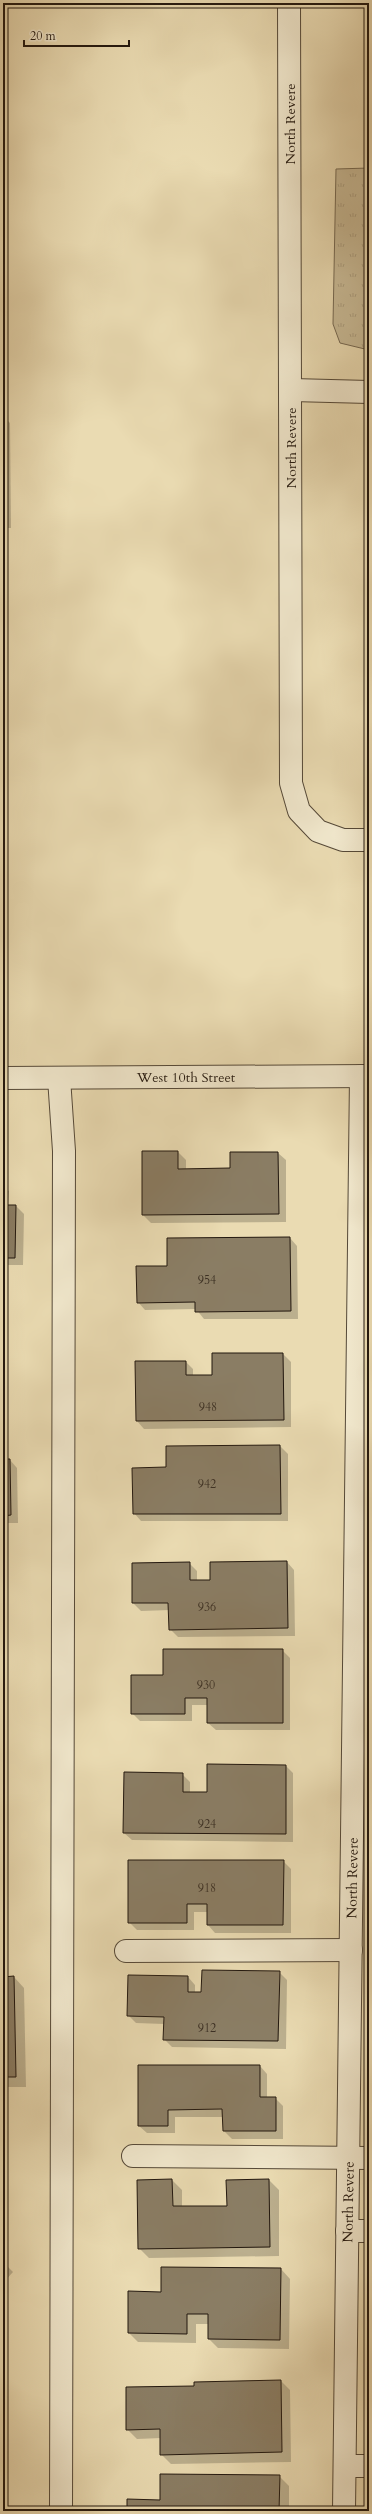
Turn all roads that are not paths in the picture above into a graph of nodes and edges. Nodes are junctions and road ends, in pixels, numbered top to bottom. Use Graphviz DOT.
graph roads {
  1 [pos="289,3"];
  2 [pos="292,390"];
  3 [pos="369,392"];
  4 [pos="369,840"];
  5 [pos="365,1076"];
  6 [pos="3,1078"];
  7 [pos="59,1078"];
  8 [pos="364,1268"];
  9 [pos="362,1583"];
  10 [pos="351,1950"];
  11 [pos="126,1951"];
  12 [pos="133,2156"];
  13 [pos="359,2158"];
  14 [pos="348,2231"];
  15 [pos="369,2231"];
  16 [pos="344,2466"];
  17 [pos="369,2466"];
  18 [pos="61,2511"];
  19 [pos="344,2511"];
  1 -- 2 [label="street, North Revere"];
  2 -- 3 [label="street"];
  2 -- 4 [label="street, North Revere"];
  5 -- 7 [label="street, West 10th Street"];
  5 -- 8 [label="street, North Revere"];
  6 -- 7 [label="street, West 10th Street"];
  7 -- 18 [label="street"];
  8 -- 9 [label="street, North Revere"];
  9 -- 10 [label="street, North Revere"];
  10 -- 11 [label="street"];
  10 -- 13 [label="street, North Revere"];
  12 -- 13 [label="street"];
  13 -- 14 [label="street, North Revere"];
  14 -- 15 [label="street"];
  14 -- 16 [label="street, North Revere"];
  16 -- 17 [label="street"];
  16 -- 19 [label="street, North Revere"];
}
